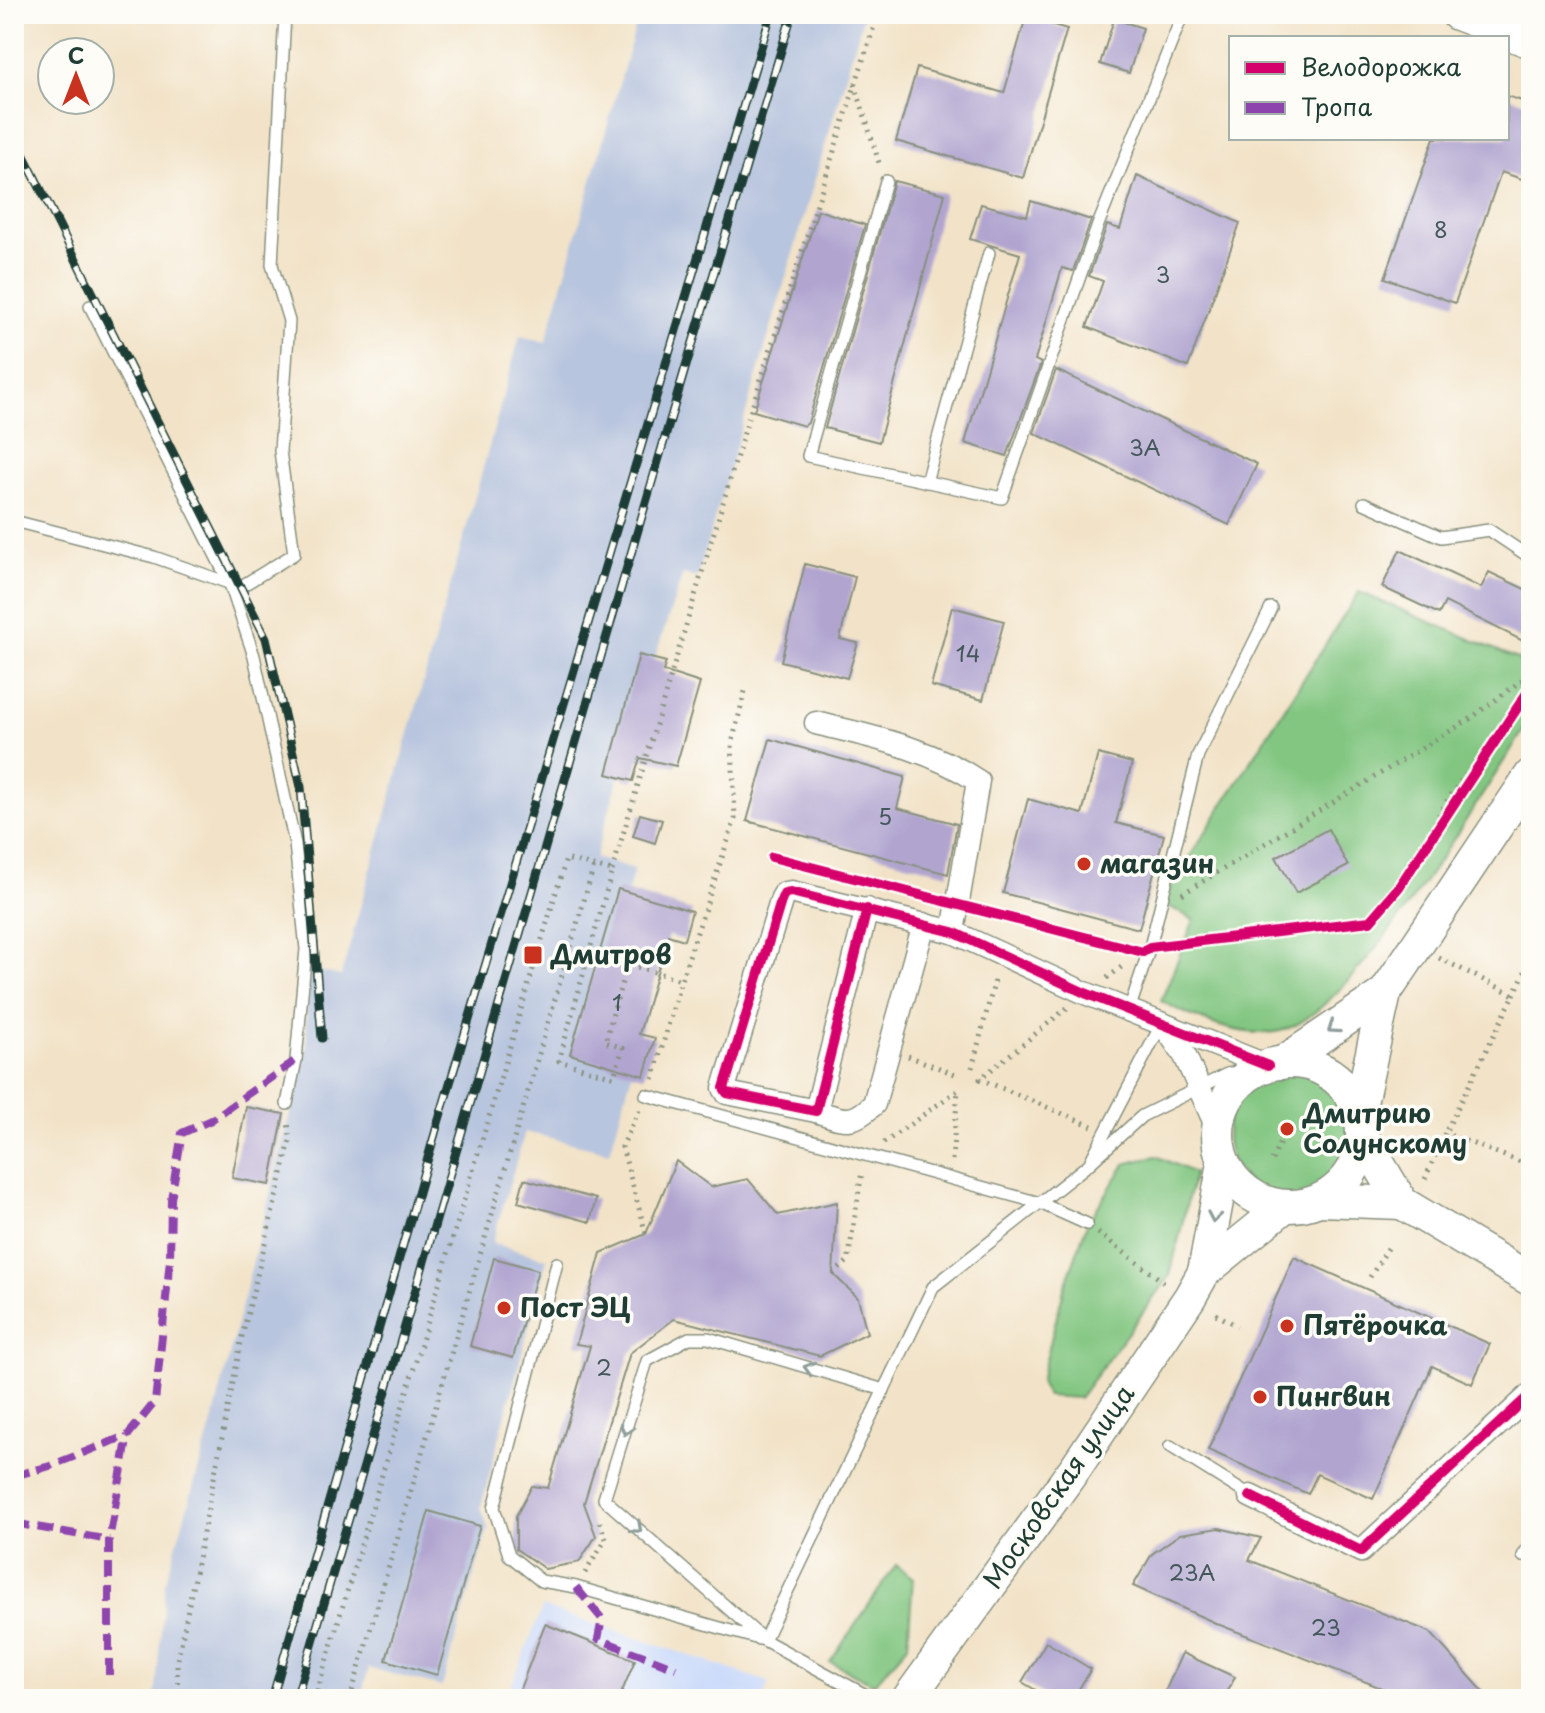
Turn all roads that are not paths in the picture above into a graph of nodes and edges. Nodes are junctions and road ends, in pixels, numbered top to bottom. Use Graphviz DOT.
graph roads {
  1 [pos="285,14"];
  2 [pos="1183,14"];
  3 [pos="1457,14"];
  4 [pos="1530,38"];
  5 [pos="886,181"];
  6 [pos="989,253"];
  7 [pos="90,306"];
  8 [pos="926,482"];
  9 [pos="1364,503"];
  10 [pos="14,521"];
  11 [pos="1531,558"];
  12 [pos="230,584"];
  13 [pos="1271,608"];
  14 [pos="816,723"];
  15 [pos="1531,775"];
  16 [pos="867,909"];
  17 [pos="924,924"];
  18 [pos="953,932"];
  19 [pos="1385,993"];
  20 [pos="1129,1010"];
  21 [pos="1162,1023"];
  22 [pos="1275,1064"];
  23 [pos="1199,1086"];
  24 [pos="646,1095"];
  25 [pos="287,1104"];
  26 [pos="816,1111"];
  27 [pos="1360,1124"];
  28 [pos="1218,1130"];
  29 [pos="1224,1163"];
  30 [pos="1089,1164"];
  31 [pos="1320,1200"];
  32 [pos="1040,1203"];
  33 [pos="1402,1203"];
  34 [pos="1285,1206"];
  35 [pos="1087,1224"];
  36 [pos="557,1263"];
  37 [pos="1204,1272"];
  38 [pos="1531,1280"];
  39 [pos="884,1390"];
  40 [pos="1531,1394"];
  41 [pos="1170,1446"];
  42 [pos="1250,1496"];
  43 [pos="1531,1543"];
  44 [pos="1523,1556"];
  45 [pos="764,1640"];
  46 [pos="873,1699"];
  47 [pos="908,1699"];
  1 -- 12 [label="lane"];
  2 -- 8 [label="lane"];
  3 -- 4 [label="main road"];
  5 -- 8 [label="lane"];
  6 -- 8 [label="lane"];
  7 -- 12 [label="lane"];
  9 -- 11 [label="lane"];
  10 -- 12 [label="lane"];
  12 -- 25 [label="lane"];
  13 -- 20 [label="lane"];
  14 -- 18 [label="street"];
  15 -- 19 [label="main road"];
  16 -- 17 [label="street"];
  16 -- 26 [label="street"];
  16 -- 26 [label="street"];
  17 -- 18 [label="street"];
  17 -- 26 [label="street"];
  18 -- 20 [label="street"];
  19 -- 22 [label="main road, one-way"];
  19 -- 27 [label="main road"];
  20 -- 21 [label="street"];
  21 -- 22 [label="street"];
  21 -- 23 [label="street"];
  21 -- 30 [label="lane"];
  22 -- 23 [label="lane"];
  22 -- 27 [label="main road"];
  22 -- 28 [label="main road"];
  23 -- 28 [label="street"];
  23 -- 30 [label="lane"];
  24 -- 32 [label="lane"];
  27 -- 31 [label="main road"];
  27 -- 33 [label="main road"];
  28 -- 29 [label="main road, Московская улица"];
  29 -- 34 [label="main road, Московская улица"];
  29 -- 37 [label="main road, Московская улица, one-way"];
  30 -- 32 [label="lane"];
  31 -- 33 [label="main road, Московская улица"];
  31 -- 34 [label="main road, Московская улица"];
  32 -- 35 [label="lane"];
  32 -- 39 [label="lane"];
  33 -- 38 [label="main road"];
  34 -- 37 [label="main road, Московская улица"];
  36 -- 45 [label="lane"];
  37 -- 47 [label="main road, Московская улица"];
  39 -- 45 [label="lane"];
  39 -- 45 [label="lane, one-way"];
  40 -- 42 [label="street"];
  41 -- 42 [label="lane"];
  43 -- 44 [label="lane"];
  45 -- 46 [label="lane"];
}
